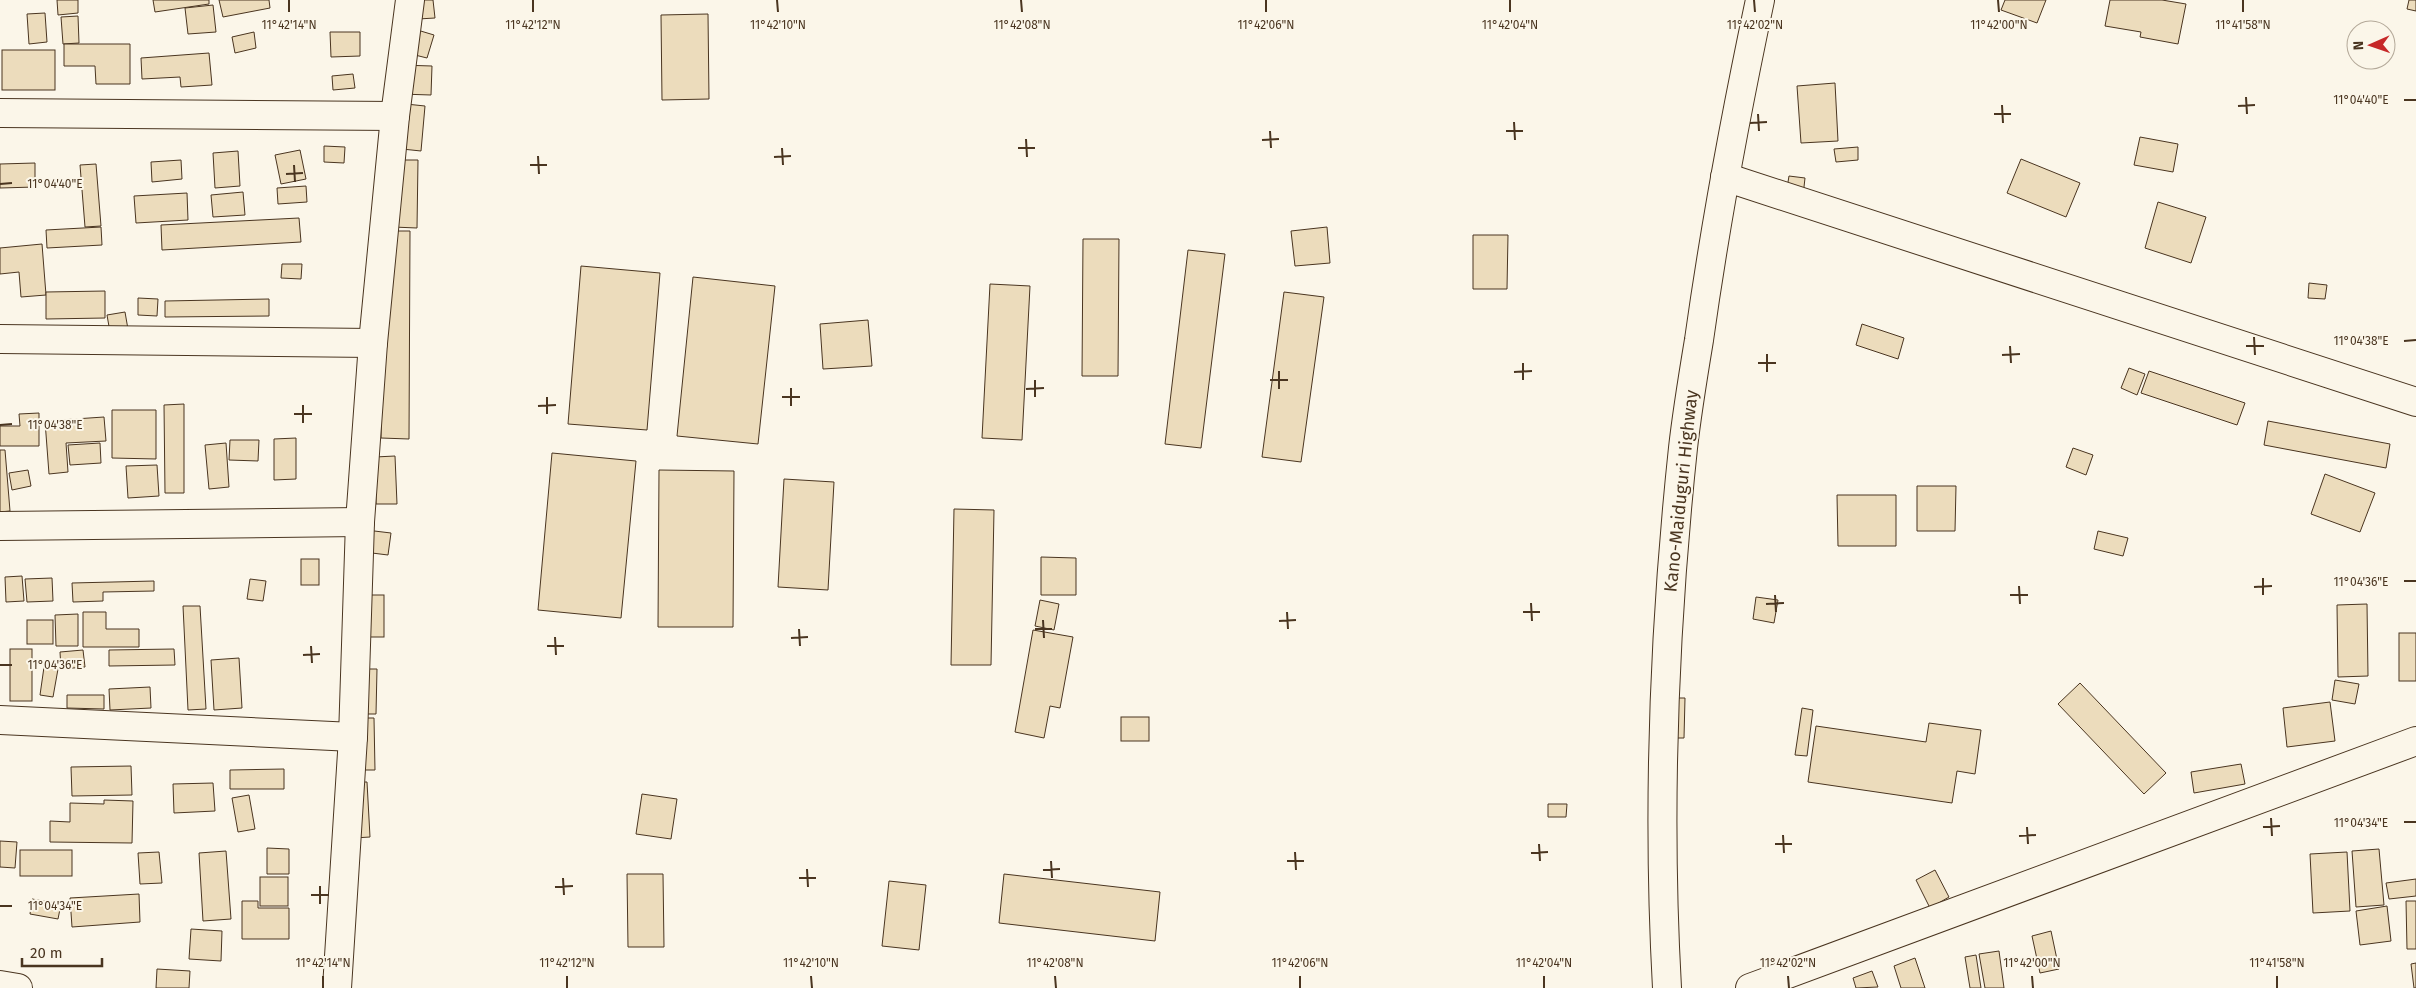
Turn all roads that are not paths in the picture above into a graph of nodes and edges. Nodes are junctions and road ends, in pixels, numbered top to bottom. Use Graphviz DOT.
graph roads {
  1 [pos="410,0"];
  2 [pos="1760,0"];
  3 [pos="0,113"];
  4 [pos="395,116"];
  5 [pos="1725,177"];
  6 [pos="0,339"];
  7 [pos="373,343"];
  8 [pos="2416,402"];
  9 [pos="360,522"];
  10 [pos="0,526"];
  11 [pos="0,720"];
  12 [pos="352,737"];
  13 [pos="2416,741"];
  14 [pos="0,985"];
  15 [pos="18,988"];
  16 [pos="337,988"];
  17 [pos="1666,988"];
  18 [pos="1750,988"];
  1 -- 4 [label="main road"];
  2 -- 5 [label="main road, Kano-Maiduguri Highway"];
  3 -- 4 [label="main road"];
  4 -- 7 [label="main road"];
  5 -- 8 [label="main road"];
  5 -- 17 [label="main road, Kano-Maiduguri Highway"];
  6 -- 7 [label="main road"];
  7 -- 9 [label="main road"];
  9 -- 10 [label="main road"];
  9 -- 12 [label="main road"];
  11 -- 12 [label="main road"];
  12 -- 16 [label="main road"];
  13 -- 18 [label="main road"];
  14 -- 15 [label="main road"];
}
